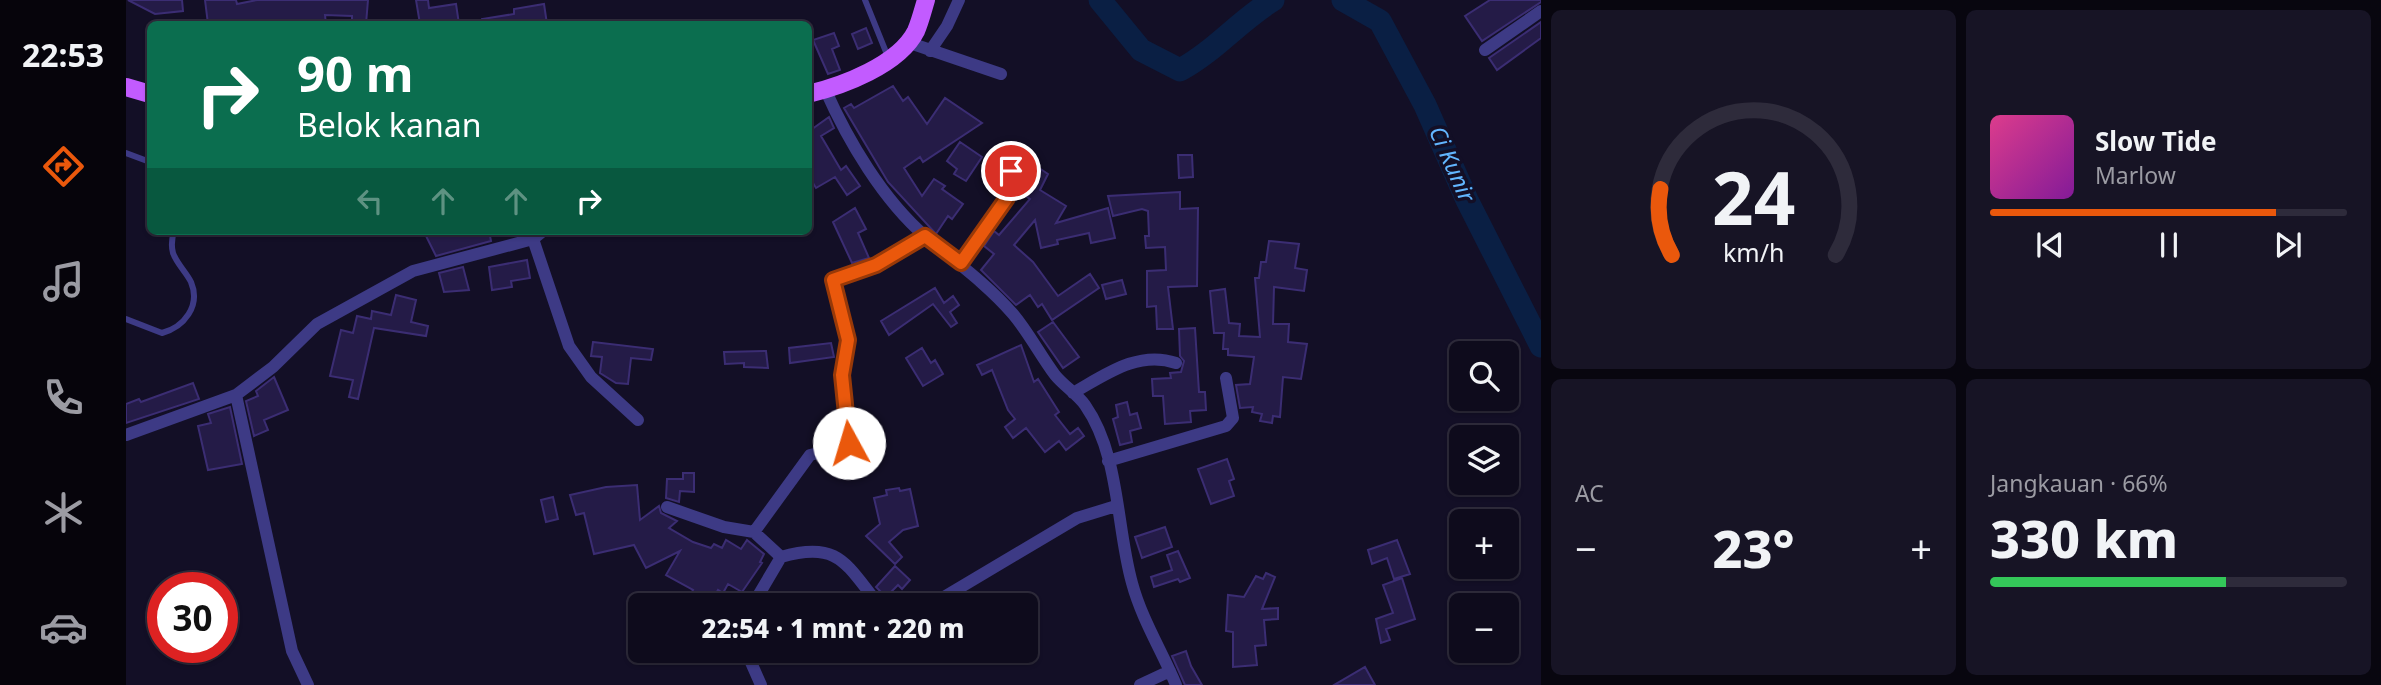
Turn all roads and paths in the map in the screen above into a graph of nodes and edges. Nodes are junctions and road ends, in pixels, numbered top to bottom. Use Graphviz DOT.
graph roads {
  1 [pos="865,0"];
  2 [pos="926,0"];
  3 [pos="959,0"];
  4 [pos="1541,11"];
  5 [pos="911,37"];
  6 [pos="1485,50"];
  7 [pos="930,51"];
  8 [pos="889,59"];
  9 [pos="1001,74"];
  10 [pos="126,87"];
  11 [pos="817,91"];
  12 [pos="147,93"];
  13 [pos="126,153"];
  14 [pos="147,161"];
  15 [pos="1011,171"];
  16 [pos="174,235"];
  17 [pos="538,235"];
  18 [pos="925,236"];
  19 [pos="961,263"];
  20 [pos="126,319"];
  21 [pos="1176,363"];
  22 [pos="1226,378"];
  23 [pos="1073,393"];
  24 [pos="236,395"];
  25 [pos="638,419"];
  26 [pos="126,435"];
  27 [pos="1108,461"];
  28 [pos="1116,506"];
  29 [pos="667,508"];
  30 [pos="754,532"];
  31 [pos="781,557"];
  32 [pos="760,593"];
  33 [pos="869,593"];
  34 [pos="951,593"];
  35 [pos="752,663"];
  36 [pos="1170,671"];
  37 [pos="308,685"];
  38 [pos="761,685"];
  39 [pos="1140,685"];
  40 [pos="1176,685"];
  1 -- 8 [label="lane"];
  2 -- 5 [label="main road"];
  3 -- 7 [label="street"];
  4 -- 6 [label="street"];
  5 -- 7 [label="street"];
  5 -- 8 [label="main road"];
  7 -- 9 [label="street"];
  8 -- 11 [label="main road"];
  10 -- 12 [label="main road"];
  11 -- 18 [label="street"];
  13 -- 14 [label="lane"];
  15 -- 19 [label="street"];
  16 -- 20 [label="lane"];
  17 -- 24 [label="street"];
  17 -- 25 [label="street"];
  18 -- 19 [label="street"];
  18 -- 30 [label="street"];
  19 -- 23 [label="street"];
  21 -- 23 [label="street"];
  22 -- 27 [label="street"];
  23 -- 27 [label="street"];
  24 -- 26 [label="street"];
  24 -- 37 [label="street"];
  27 -- 28 [label="street"];
  28 -- 34 [label="street"];
  28 -- 36 [label="street"];
  29 -- 30 [label="street"];
  30 -- 31 [label="street"];
  31 -- 32 [label="street"];
  31 -- 33 [label="street"];
  35 -- 38 [label="street"];
  36 -- 39 [label="street"];
  36 -- 40 [label="street"];
}
